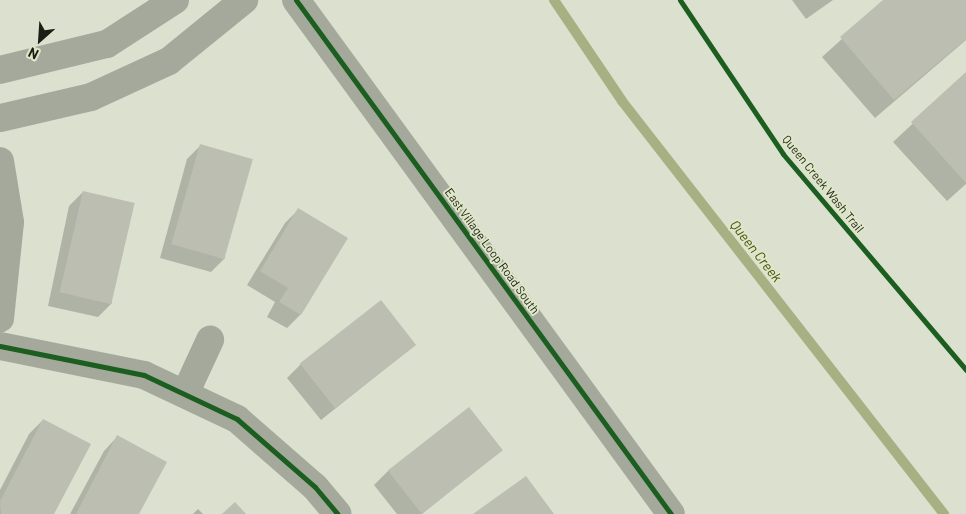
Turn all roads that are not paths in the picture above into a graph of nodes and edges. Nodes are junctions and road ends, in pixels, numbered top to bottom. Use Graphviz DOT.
graph roads {
  1 [pos="175,0"];
  2 [pos="244,0"];
  3 [pos="296,0"];
  4 [pos="0,70"];
  5 [pos="0,118"];
  6 [pos="0,161"];
  7 [pos="0,318"];
  8 [pos="210,340"];
  9 [pos="0,346"];
  10 [pos="185,394"];
  11 [pos="338,514"];
  12 [pos="671,514"];
  1 -- 4 [label="street"];
  2 -- 5 [label="street"];
  3 -- 12 [label="street, East Village Loop Road South"];
  6 -- 7 [label="street"];
  8 -- 10 [label="street"];
  9 -- 10 [label="street"];
  10 -- 11 [label="street"];
}
